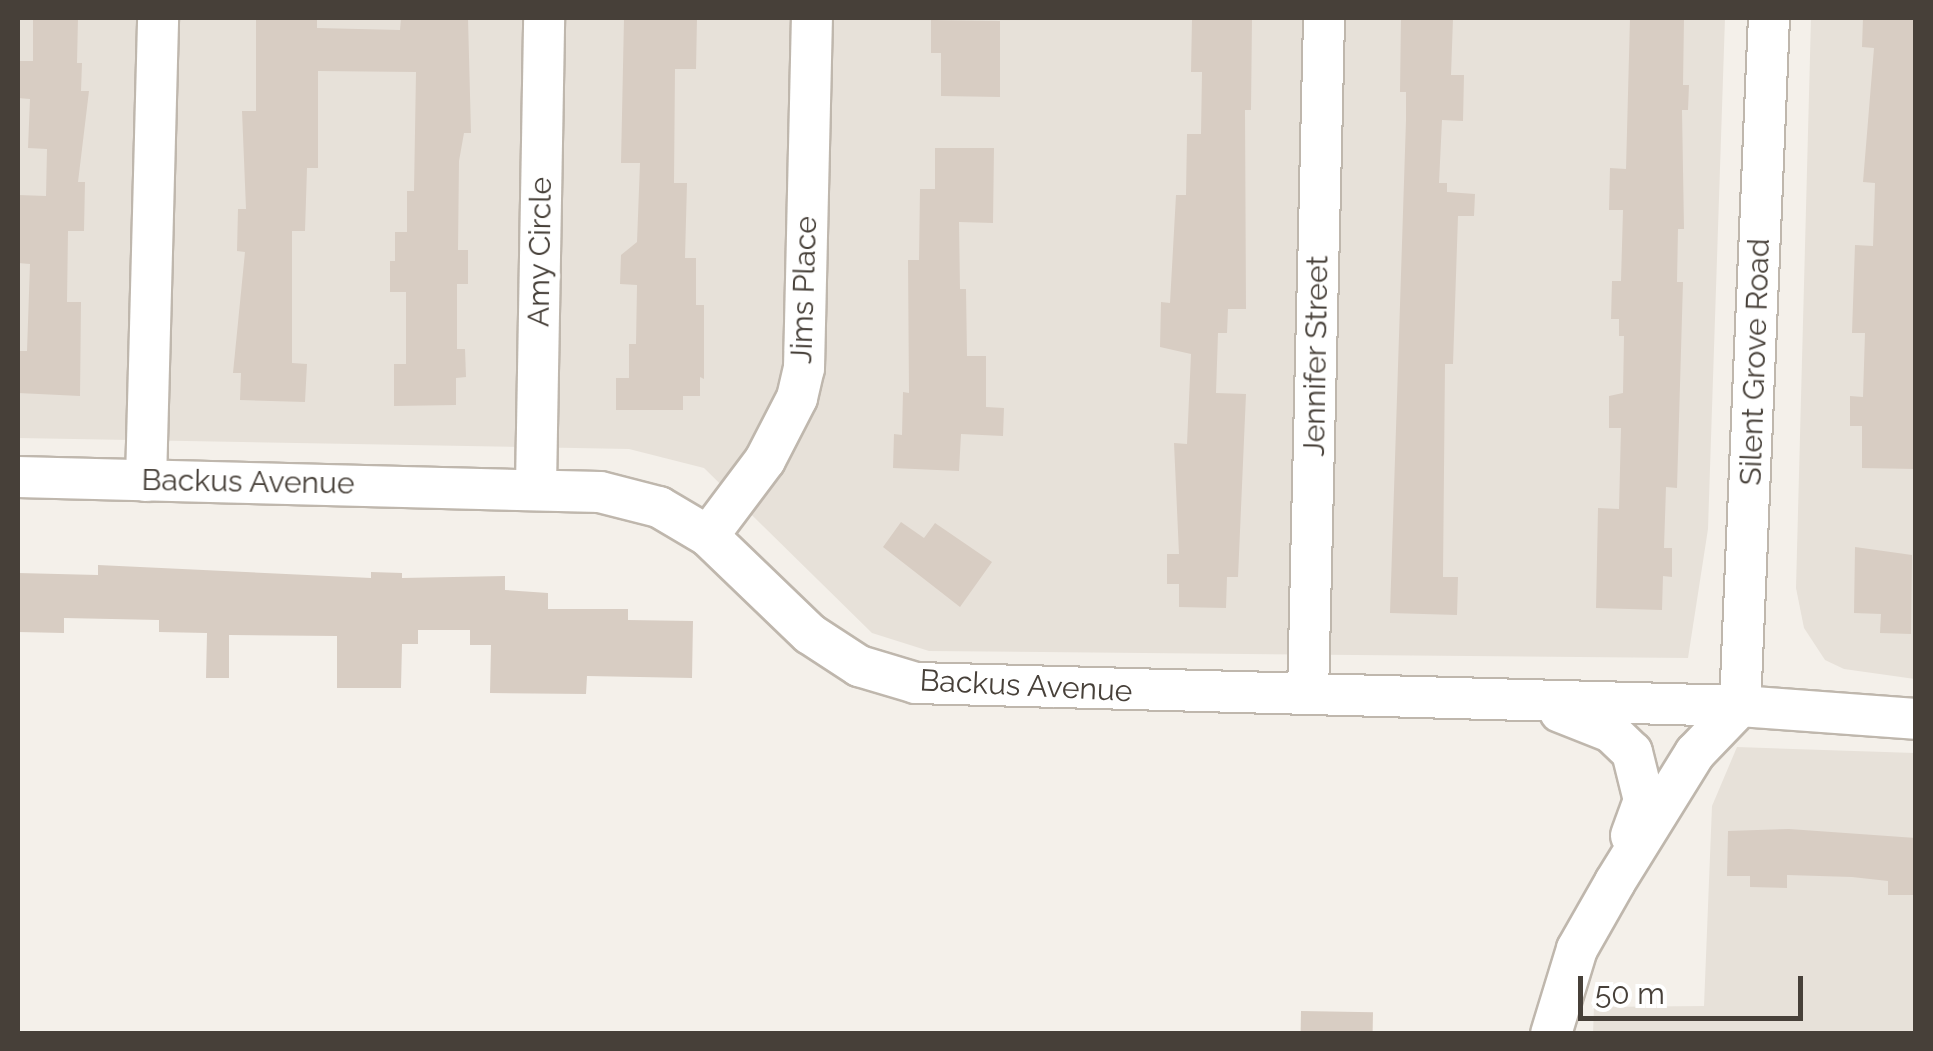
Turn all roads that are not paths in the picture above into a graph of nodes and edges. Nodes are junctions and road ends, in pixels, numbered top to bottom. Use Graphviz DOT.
graph roads {
  1 [pos="158,18"];
  2 [pos="544,18"];
  3 [pos="812,18"];
  4 [pos="1324,18"];
  5 [pos="1769,18"];
  6 [pos="18,477"];
  7 [pos="146,481"];
  8 [pos="536,486"];
  9 [pos="708,536"];
  10 [pos="1308,694"];
  11 [pos="1497,700"];
  12 [pos="1740,706"];
  13 [pos="1916,719"];
  14 [pos="1616,882"];
  15 [pos="1551,1034"];
  1 -- 7 [label="street"];
  2 -- 8 [label="street, Amy Circle"];
  3 -- 9 [label="street, Jims Place"];
  4 -- 10 [label="street, Jennifer Street"];
  5 -- 12 [label="street, Silent Grove Road"];
  6 -- 7 [label="street, Backus Avenue"];
  7 -- 8 [label="street, Backus Avenue"];
  8 -- 9 [label="street, Backus Avenue"];
  9 -- 10 [label="street, Backus Avenue"];
  10 -- 11 [label="street, Backus Avenue"];
  11 -- 12 [label="street, Backus Avenue"];
  11 -- 14 [label="street"];
  12 -- 13 [label="street, Backus Avenue"];
  12 -- 14 [label="street"];
  14 -- 15 [label="street"];
}
